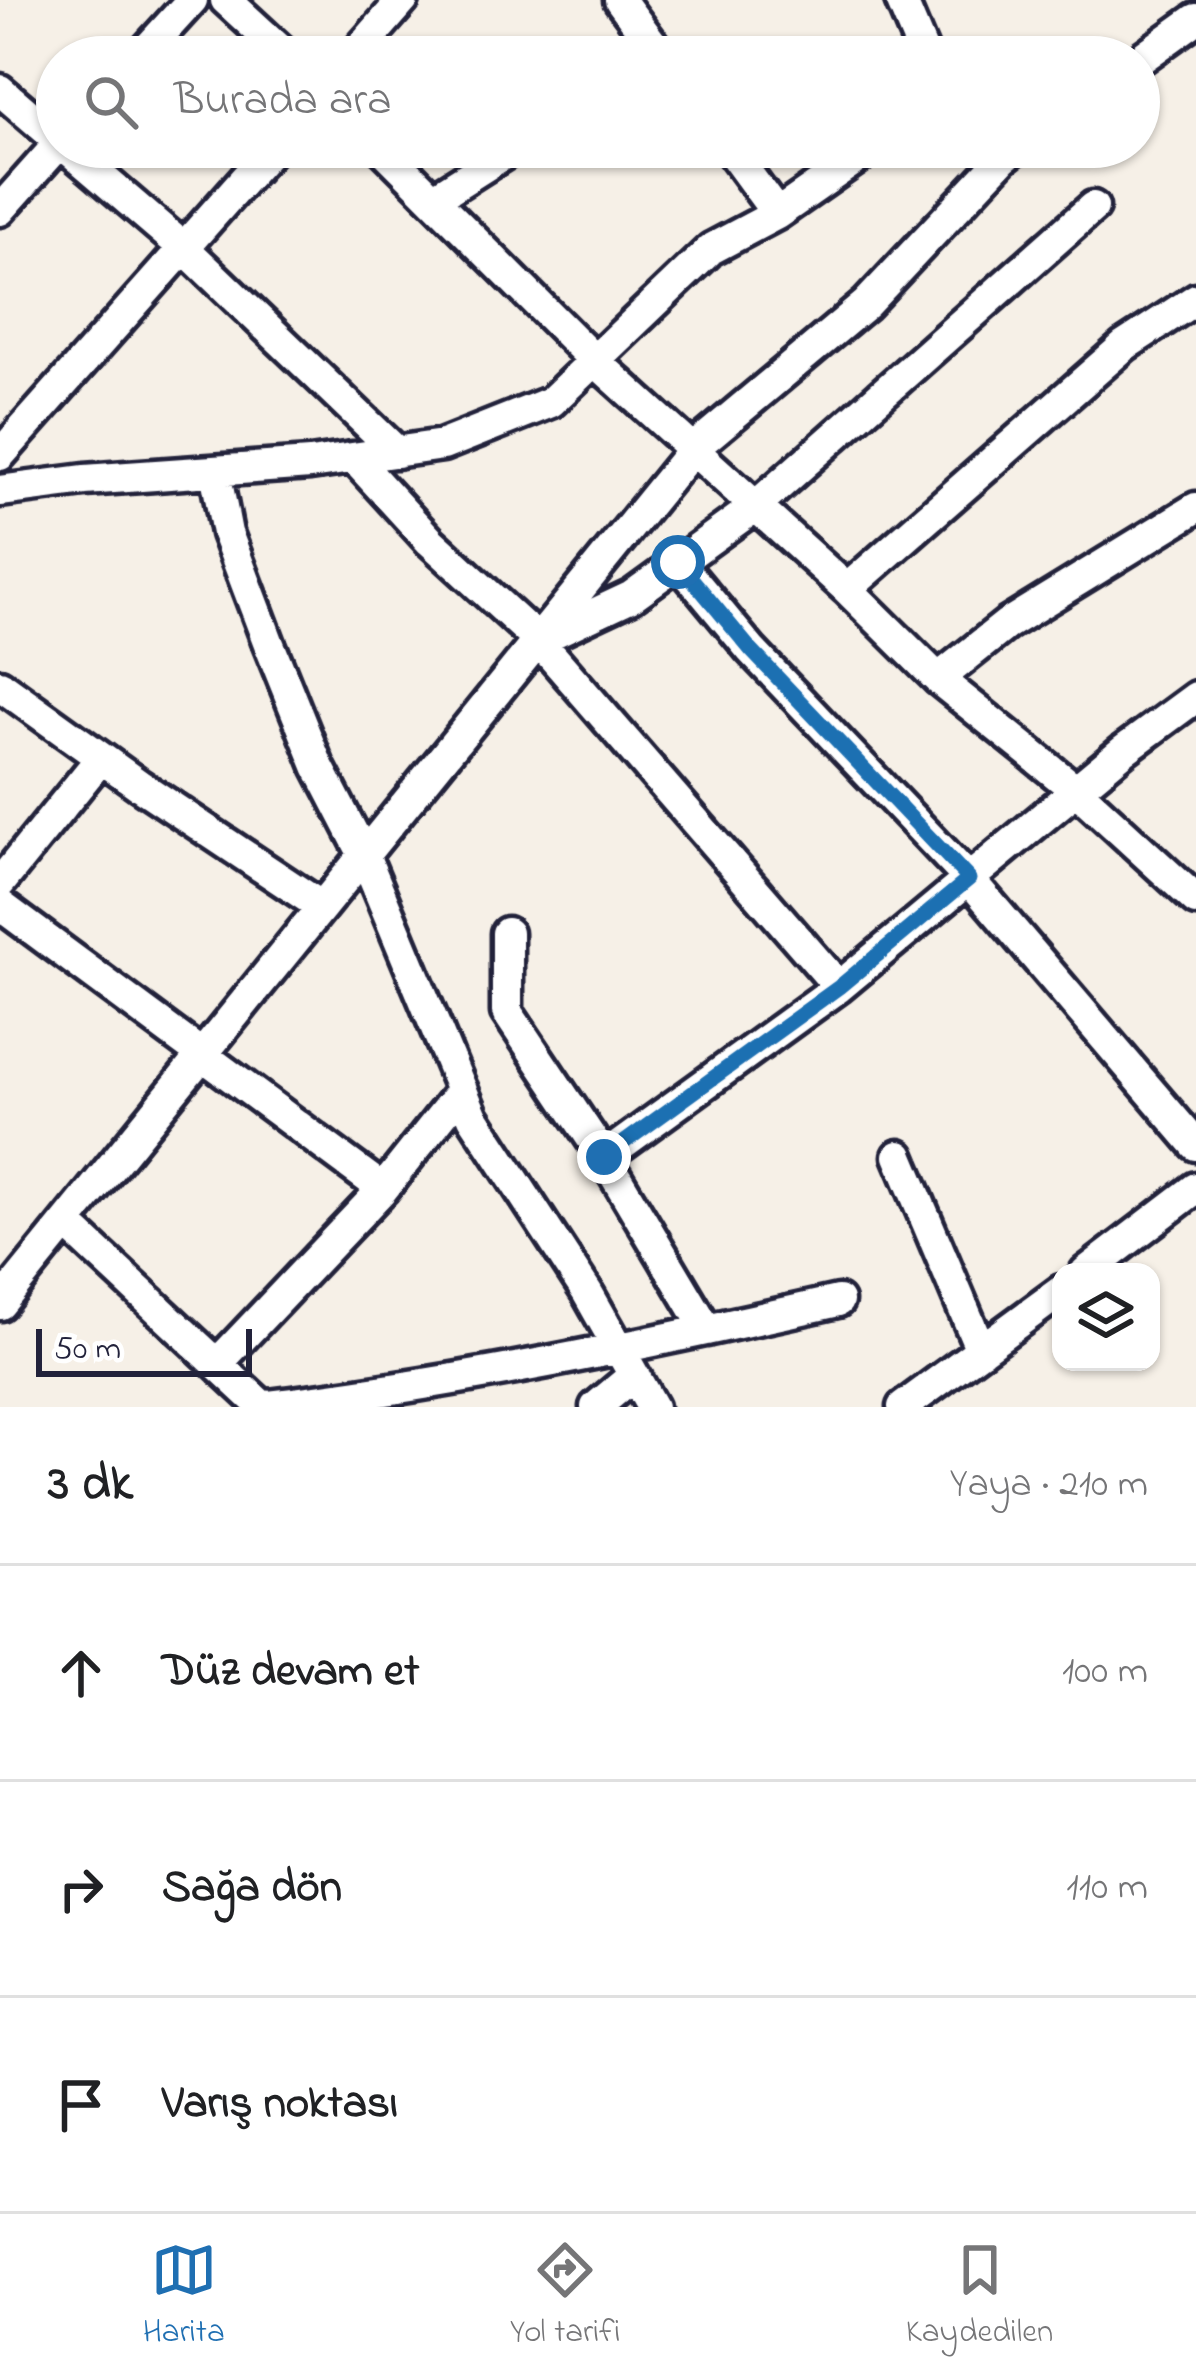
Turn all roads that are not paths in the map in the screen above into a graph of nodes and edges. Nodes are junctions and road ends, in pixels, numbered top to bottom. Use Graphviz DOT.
graph roads {
  1 [pos="192,0"];
  2 [pos="226,0"];
  3 [pos="403,0"];
  4 [pos="620,0"];
  5 [pos="901,0"];
  6 [pos="1196,19"];
  7 [pos="159,36"];
  8 [pos="265,36"];
  9 [pos="371,36"];
  10 [pos="641,36"];
  11 [pos="916,36"];
  12 [pos="1160,45"];
  13 [pos="0,90"];
  14 [pos="36,123"];
  15 [pos="36,167"];
  16 [pos="91,168"];
  17 [pos="254,168"];
  18 [pos="402,168"];
  19 [pos="482,168"];
  20 [pos="743,168"];
  21 [pos="842,168"];
  22 [pos="988,168"];
  23 [pos="433,199"];
  24 [pos="1093,207"];
  25 [pos="0,210"];
  26 [pos="777,214"];
  27 [pos="184,248"];
  28 [pos="1196,299"];
  29 [pos="593,360"];
  30 [pos="694,448"];
  31 [pos="397,452"];
  32 [pos="0,455"];
  33 [pos="354,458"];
  34 [pos="215,471"];
  35 [pos="0,491"];
  36 [pos="757,506"];
  37 [pos="1196,508"];
  38 [pos="678,562"];
  39 [pos="847,589"];
  40 [pos="538,640"];
  41 [pos="938,679"];
  42 [pos="0,686"];
  43 [pos="1196,697"];
  44 [pos="101,758"];
  45 [pos="1076,790"];
  46 [pos="364,856"];
  47 [pos="969,879"];
  48 [pos="0,883"];
  49 [pos="1196,900"];
  50 [pos="0,905"];
  51 [pos="322,907"];
  52 [pos="507,933"];
  53 [pos="839,987"];
  54 [pos="202,1056"];
  55 [pos="463,1090"];
  56 [pos="1196,1145"];
  57 [pos="899,1156"];
  58 [pos="604,1157"];
  59 [pos="1196,1188"];
  60 [pos="383,1189"];
  61 [pos="66,1222"];
  62 [pos="1098,1263"];
  63 [pos="5,1289"];
  64 [pos="1052,1298"];
  65 [pos="838,1301"];
  66 [pos="706,1330"];
  67 [pos="980,1350"];
  68 [pos="626,1363"];
  69 [pos="218,1364"];
  70 [pos="262,1407"];
  71 [pos="596,1407"];
  72 [pos="652,1407"];
  73 [pos="903,1407"];
  1 -- 7 [label="street"];
  2 -- 8 [label="street"];
  3 -- 9 [label="street"];
  4 -- 10 [label="street"];
  5 -- 11 [label="street"];
  6 -- 12 [label="street"];
  13 -- 14 [label="street"];
  15 -- 25 [label="street"];
  16 -- 27 [label="street"];
  17 -- 27 [label="street"];
  18 -- 23 [label="street"];
  19 -- 23 [label="street"];
  20 -- 26 [label="street"];
  21 -- 26 [label="street"];
  22 -- 30 [label="street"];
  23 -- 29 [label="street"];
  24 -- 36 [label="street"];
  26 -- 29 [label="street"];
  27 -- 31 [label="street"];
  27 -- 32 [label="street"];
  28 -- 39 [label="street"];
  29 -- 30 [label="street"];
  29 -- 31 [label="street"];
  30 -- 36 [label="street"];
  30 -- 40 [label="street"];
  31 -- 33 [label="street"];
  33 -- 34 [label="street"];
  33 -- 40 [label="street"];
  34 -- 35 [label="street"];
  34 -- 46 [label="street"];
  36 -- 38 [label="street"];
  36 -- 39 [label="street"];
  37 -- 41 [label="street"];
  38 -- 40 [label="street"];
  38 -- 47 [label="street"];
  39 -- 41 [label="street"];
  40 -- 46 [label="street"];
  40 -- 53 [label="street"];
  41 -- 45 [label="street"];
  42 -- 44 [label="street"];
  43 -- 45 [label="street"];
  44 -- 48 [label="street"];
  44 -- 51 [label="street"];
  45 -- 47 [label="street"];
  45 -- 49 [label="street"];
  46 -- 51 [label="street"];
  46 -- 55 [label="street"];
  47 -- 53 [label="street"];
  47 -- 56 [label="street"];
  50 -- 54 [label="street"];
  51 -- 54 [label="street"];
  52 -- 58 [label="street"];
  53 -- 58 [label="street"];
  54 -- 60 [label="street"];
  54 -- 61 [label="street"];
  55 -- 60 [label="street"];
  55 -- 68 [label="street"];
  57 -- 67 [label="street"];
  58 -- 66 [label="street"];
  59 -- 62 [label="street"];
  60 -- 69 [label="street"];
  61 -- 63 [label="street"];
  61 -- 69 [label="street"];
  64 -- 67 [label="street"];
  65 -- 66 [label="street"];
  66 -- 68 [label="street"];
  67 -- 73 [label="street"];
  68 -- 70 [label="street"];
  68 -- 71 [label="street"];
  68 -- 72 [label="street"];
  69 -- 70 [label="street"];
}
